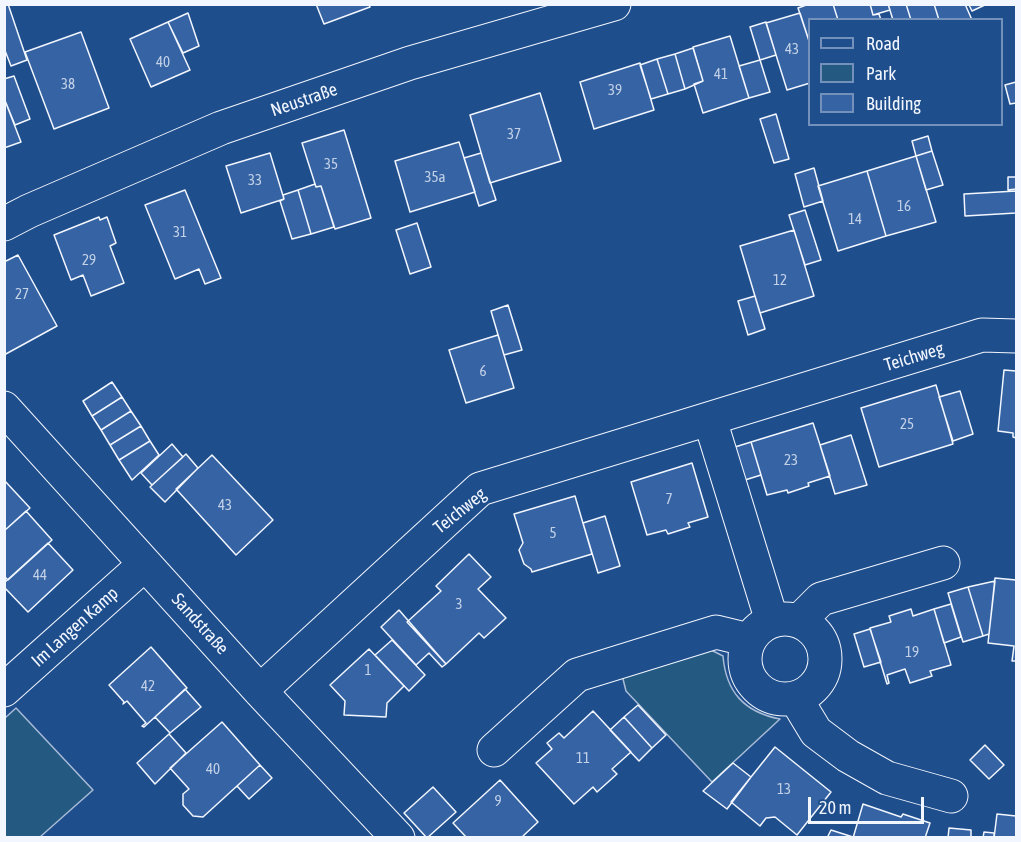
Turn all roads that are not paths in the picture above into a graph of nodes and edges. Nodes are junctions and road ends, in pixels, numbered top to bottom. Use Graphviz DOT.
graph roads {
  1 [pos="614,4"];
  2 [pos="4,224"];
  3 [pos="1017,336"];
  4 [pos="4,408"];
  5 [pos="710,420"];
  6 [pos="943,563"];
  7 [pos="144,564"];
  8 [pos="773,627"];
  9 [pos="4,690"];
  10 [pos="260,691"];
  11 [pos="796,699"];
  12 [pos="494,750"];
  13 [pos="951,796"];
  14 [pos="398,837"];
  1 -- 2 [label="street, Neustraße"];
  3 -- 5 [label="street, Teichweg"];
  4 -- 7 [label="street, Sandstraße"];
  5 -- 8 [label="street"];
  5 -- 10 [label="street, Teichweg"];
  6 -- 8 [label="street"];
  7 -- 9 [label="street, Im Langen Kamp"];
  7 -- 10 [label="street, Sandstraße"];
  8 -- 11 [label="street"];
  8 -- 11 [label="street"];
  8 -- 12 [label="street"];
  10 -- 14 [label="street, Sandstraße"];
  11 -- 13 [label="street"];
}
